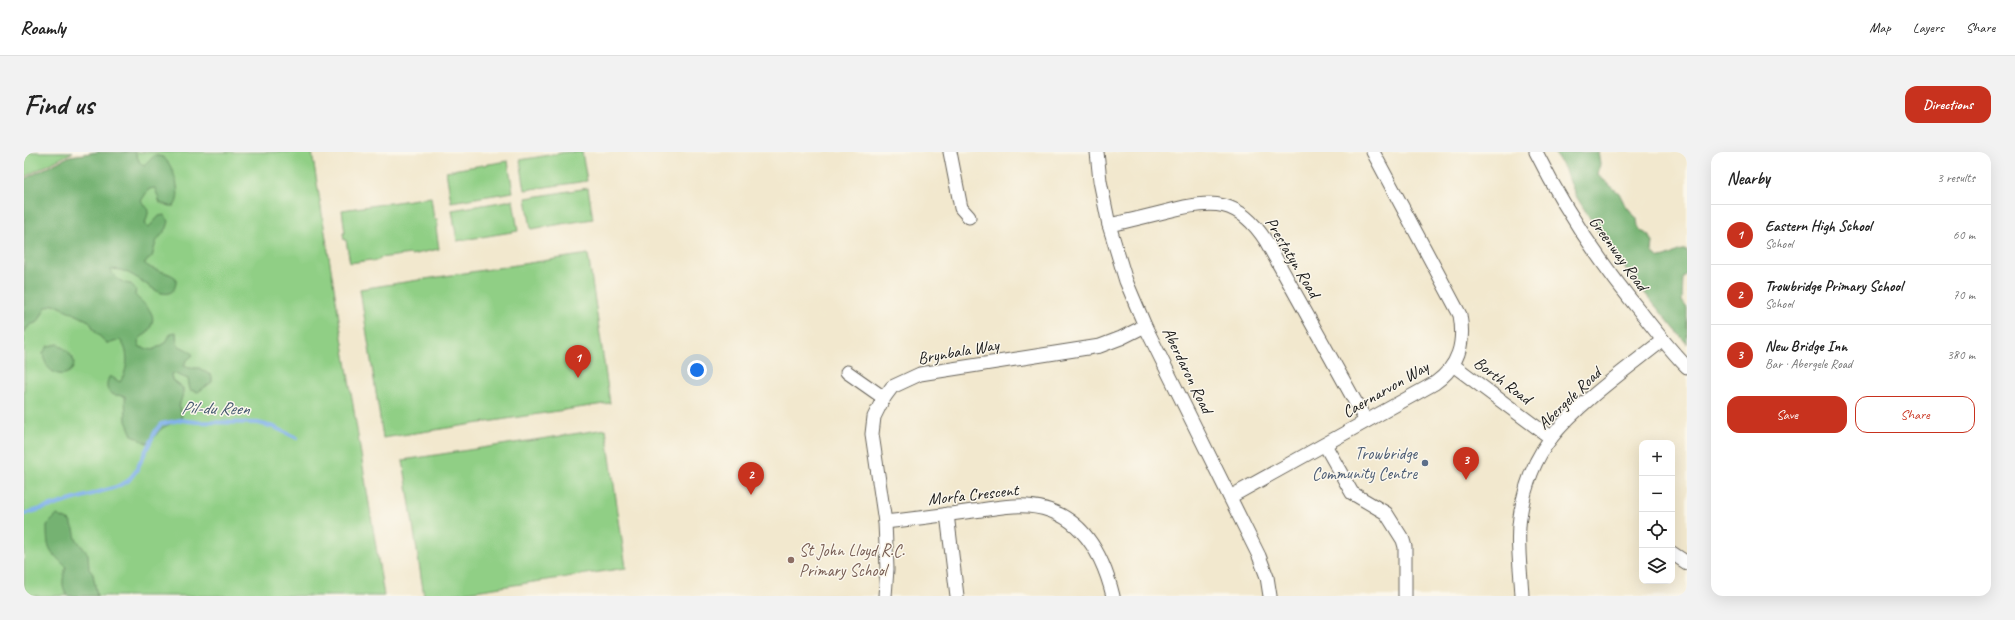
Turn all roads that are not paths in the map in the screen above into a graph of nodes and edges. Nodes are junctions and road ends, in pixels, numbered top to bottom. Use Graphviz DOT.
graph roads {
  1 [pos="950,152"];
  2 [pos="1097,152"];
  3 [pos="1373,152"];
  4 [pos="1536,152"];
  5 [pos="969,217"];
  6 [pos="1108,225"];
  7 [pos="1146,326"];
  8 [pos="1663,340"];
  9 [pos="1453,365"];
  10 [pos="1687,367"];
  11 [pos="846,372"];
  12 [pos="884,398"];
  13 [pos="1366,421"];
  14 [pos="1551,438"];
  15 [pos="1324,445"];
  16 [pos="1230,498"];
  17 [pos="947,514"];
  18 [pos="885,522"];
  19 [pos="1675,555"];
  20 [pos="1687,563"];
  21 [pos="885,596"];
  22 [pos="957,596"];
  23 [pos="1113,596"];
  24 [pos="1270,596"];
  25 [pos="1405,596"];
  26 [pos="1522,596"];
  1 -- 5 [label="street"];
  2 -- 6 [label="street, Aberdaron Road"];
  3 -- 9 [label="street, Caernarvon Way"];
  4 -- 8 [label="street, Greenway Road"];
  6 -- 7 [label="street, Aberdaron Road"];
  6 -- 13 [label="street, Prestatyn Road"];
  7 -- 12 [label="street, Brynbala Way"];
  7 -- 16 [label="street, Aberdaron Road"];
  8 -- 10 [label="street, Greenway Road"];
  8 -- 14 [label="street, Abergele Road"];
  9 -- 13 [label="street, Caernarvon Way"];
  9 -- 14 [label="street, Borth Road"];
  11 -- 12 [label="street"];
  12 -- 18 [label="street, Brynbala Way"];
  13 -- 15 [label="street, Caernarvon Way"];
  14 -- 26 [label="street, Abergele Road"];
  15 -- 16 [label="street, Caernarvon Way"];
  15 -- 25 [label="street"];
  16 -- 24 [label="street, Aberdaron Road"];
  17 -- 18 [label="street, Morfa Crescent"];
  17 -- 22 [label="street"];
  17 -- 23 [label="street, Morfa Crescent"];
  18 -- 21 [label="street, Brynbala Way"];
  19 -- 20 [label="street"];
}
